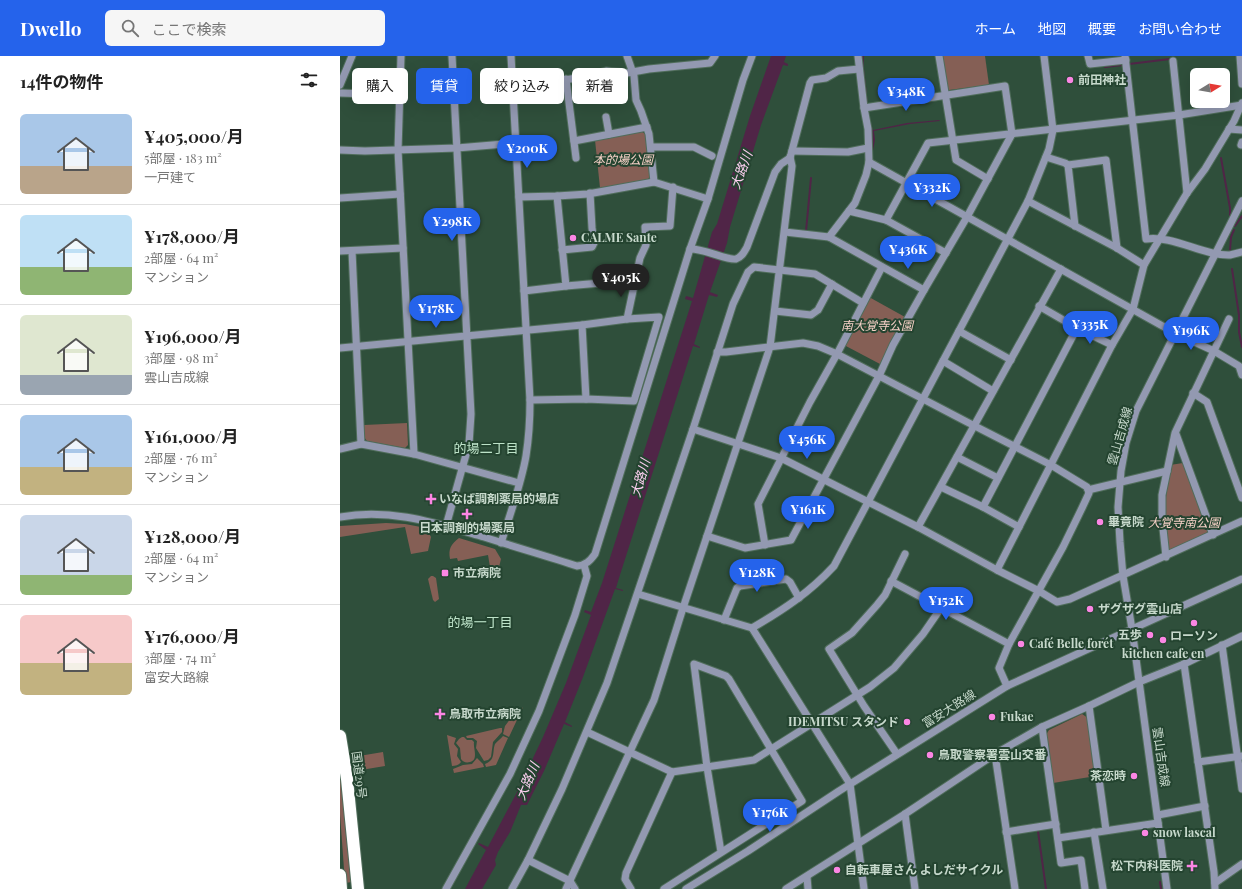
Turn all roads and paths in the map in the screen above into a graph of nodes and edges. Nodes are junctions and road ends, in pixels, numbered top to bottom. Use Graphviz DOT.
graph roads {
  1 [pos="352,56"];
  2 [pos="401,56"];
  3 [pos="452,56"];
  4 [pos="511,56"];
  5 [pos="628,56"];
  6 [pos="715,56"];
  7 [pos="752,56"];
  8 [pos="858,56"];
  9 [pos="939,56"];
  10 [pos="1044,56"];
  11 [pos="1088,56"];
  12 [pos="1240,56"];
  13 [pos="1125,58"];
  14 [pos="1173,61"];
  15 [pos="401,68"];
  16 [pos="512,68"];
  17 [pos="859,69"];
  18 [pos="632,72"];
  19 [pos="566,79"];
  20 [pos="1242,84"];
  21 [pos="340,86"];
  22 [pos="340,92"];
  23 [pos="352,93"];
  24 [pos="945,96"];
  25 [pos="400,104"];
  26 [pos="514,104"];
  27 [pos="1242,104"];
  28 [pos="864,108"];
  29 [pos="1179,115"];
  30 [pos="606,117"];
  31 [pos="1132,121"];
  32 [pos="647,127"];
  33 [pos="1229,129"];
  34 [pos="1053,130"];
  35 [pos="1242,130"];
  36 [pos="609,134"];
  37 [pos="1012,134"];
  38 [pos="574,141"];
  39 [pos="954,141"];
  40 [pos="516,143"];
  41 [pos="651,147"];
  42 [pos="457,148"];
  43 [pos="868,148"];
  44 [pos="340,150"];
  45 [pos="398,150"];
  46 [pos="791,154"];
  47 [pos="712,156"];
  48 [pos="1046,157"];
  49 [pos="576,158"];
  50 [pos="868,162"];
  51 [pos="1068,165"];
  52 [pos="988,179"];
  53 [pos="654,182"];
  54 [pos="906,182"];
  55 [pos="673,187"];
  56 [pos="590,193"];
  57 [pos="1187,193"];
  58 [pos="400,194"];
  59 [pos="557,196"];
  60 [pos="519,197"];
  61 [pos="340,198"];
  62 [pos="708,199"];
  63 [pos="1028,201"];
  64 [pos="1242,201"];
  65 [pos="850,211"];
  66 [pos="967,217"];
  67 [pos="886,220"];
  68 [pos="1075,226"];
  69 [pos="785,232"];
  70 [pos="829,237"];
  71 [pos="1160,238"];
  72 [pos="1007,239"];
  73 [pos="403,248"];
  74 [pos="694,248"];
  75 [pos="1116,248"];
  76 [pos="562,250"];
  77 [pos="340,251"];
  78 [pos="352,251"];
  79 [pos="1242,252"];
  80 [pos="946,253"];
  81 [pos="1216,253"];
  82 [pos="1144,265"];
  83 [pos="882,267"];
  84 [pos="1061,269"];
  85 [pos="780,270"];
  86 [pos="635,280"];
  87 [pos="832,284"];
  88 [pos="566,286"];
  89 [pos="924,290"];
  90 [pos="524,291"];
  91 [pos="863,303"];
  92 [pos="1039,306"];
  93 [pos="1133,309"];
  94 [pos="775,311"];
  95 [pos="627,319"];
  96 [pos="1229,319"];
  97 [pos="582,325"];
  98 [pos="1077,328"];
  99 [pos="526,330"];
  100 [pos="959,331"];
  101 [pos="1175,333"];
  102 [pos="466,335"];
  103 [pos="408,341"];
  104 [pos="1112,345"];
  105 [pos="356,347"];
  106 [pos="770,347"];
  107 [pos="340,348"];
  108 [pos="1214,351"];
  109 [pos="717,352"];
  110 [pos="837,354"];
  111 [pos="1010,360"];
  112 [pos="942,361"];
  113 [pos="1242,375"];
  114 [pos="879,376"];
  115 [pos="993,390"];
  116 [pos="1193,393"];
  117 [pos="586,399"];
  118 [pos="922,399"];
  119 [pos="530,400"];
  120 [pos="973,425"];
  121 [pos="693,429"];
  122 [pos="1175,433"];
  123 [pos="738,443"];
  124 [pos="361,444"];
  125 [pos="1014,447"];
  126 [pos="340,449"];
  127 [pos="414,454"];
  128 [pos="957,457"];
  129 [pos="781,458"];
  130 [pos="1051,465"];
  131 [pos="462,467"];
  132 [pos="1167,471"];
  133 [pos="998,478"];
  134 [pos="824,479"];
  135 [pos="520,482"];
  136 [pos="1120,482"];
  137 [pos="941,487"];
  138 [pos="1088,490"];
  139 [pos="1242,498"];
  140 [pos="869,502"];
  141 [pos="983,507"];
  142 [pos="340,516"];
  143 [pos="1242,521"];
  144 [pos="446,526"];
  145 [pos="918,527"];
  146 [pos="1019,527"];
  147 [pos="1213,535"];
  148 [pos="707,536"];
  149 [pos="502,543"];
  150 [pos="765,545"];
  151 [pos="905,554"];
  152 [pos="1166,557"];
  153 [pos="584,565"];
  154 [pos="997,570"];
  155 [pos="1123,576"];
  156 [pos="1242,579"];
  157 [pos="891,581"];
  158 [pos="1039,591"];
  159 [pos="638,594"];
  160 [pos="800,598"];
  161 [pos="683,608"];
  162 [pos="941,608"];
  163 [pos="724,620"];
  164 [pos="752,628"];
  165 [pos="1132,629"];
  166 [pos="1242,636"];
  167 [pos="1009,644"];
  168 [pos="1222,645"];
  169 [pos="1184,664"];
  170 [pos="1139,682"];
  171 [pos="1007,686"];
  172 [pos="857,694"];
  173 [pos="1089,706"];
  174 [pos="812,723"];
  175 [pos="1042,727"];
  176 [pos="588,732"];
  177 [pos="340,736"];
  178 [pos="770,749"];
  179 [pos="629,752"];
  180 [pos="897,754"];
  181 [pos="995,754"];
  182 [pos="1240,756"];
  183 [pos="1198,762"];
  184 [pos="707,767"];
  185 [pos="672,772"];
  186 [pos="850,784"];
  187 [pos="1242,789"];
  188 [pos="1205,806"];
  189 [pos="905,814"];
  190 [pos="1158,815"];
  191 [pos="1158,823"];
  192 [pos="1056,824"];
  193 [pos="1106,830"];
  194 [pos="1006,832"];
  195 [pos="1094,832"];
  196 [pos="1058,838"];
  197 [pos="858,844"];
  198 [pos="721,852"];
  199 [pos="528,860"];
  200 [pos="1242,864"];
  201 [pos="340,875"];
  202 [pos="807,877"];
  203 [pos="570,882"];
  204 [pos="1215,886"];
  205 [pos="341,889"];
  206 [pos="358,889"];
  207 [pos="446,889"];
  208 [pos="512,889"];
  209 [pos="566,889"];
  210 [pos="575,889"];
  211 [pos="631,889"];
  212 [pos="664,889"];
  213 [pos="686,889"];
  214 [pos="786,889"];
  215 [pos="808,889"];
  216 [pos="864,889"];
  217 [pos="915,889"];
  218 [pos="1015,889"];
  219 [pos="1085,889"];
  220 [pos="1103,889"];
  221 [pos="1167,889"];
  1 -- 21 [label="street"];
  2 -- 15 [label="street"];
  3 -- 42 [label="street"];
  4 -- 16 [label="street"];
  5 -- 18 [label="street"];
  6 -- 18 [label="street"];
  7 -- 62 [label="street"];
  8 -- 17 [label="street"];
  9 -- 24 [label="street"];
  10 -- 34 [label="street"];
  11 -- 13 [label="street"];
  12 -- 20 [label="street"];
  13 -- 31 [label="street"];
  14 -- 29 [label="street"];
  17 -- 28 [label="street"];
  17 -- 46 [label="street"];
  18 -- 19 [label="street"];
  18 -- 32 [label="street"];
  19 -- 38 [label="street"];
  22 -- 23 [label="street"];
  24 -- 28 [label="street"];
  24 -- 37 [label="street"];
  24 -- 39 [label="street"];
  25 -- 45 [label="street"];
  26 -- 40 [label="street"];
  27 -- 29 [label="street"];
  27 -- 33 [label="street"];
  28 -- 43 [label="street"];
  29 -- 31 [label="street"];
  29 -- 57 [label="street"];
  30 -- 36 [label="street"];
  31 -- 34 [label="street"];
  31 -- 71 [label="street"];
  32 -- 36 [label="street"];
  32 -- 41 [label="street"];
  33 -- 35 [label="street"];
  33 -- 57 [label="street"];
  34 -- 37 [label="street"];
  34 -- 48 [label="street"];
  36 -- 38 [label="street"];
  37 -- 39 [label="street"];
  37 -- 52 [label="street"];
  38 -- 49 [label="street"];
  39 -- 52 [label="street"];
  39 -- 54 [label="street"];
  40 -- 42 [label="street"];
  40 -- 60 [label="street"];
  41 -- 47 [label="street"];
  41 -- 53 [label="street"];
  42 -- 45 [label="street"];
  42 -- 102 [label="street"];
  43 -- 46 [label="street"];
  43 -- 50 [label="street"];
  44 -- 45 [label="street"];
  45 -- 58 [label="street"];
  46 -- 69 [label="street"];
  46 -- 74 [label="street"];
  48 -- 51 [label="street"];
  48 -- 63 [label="street"];
  50 -- 54 [label="street"];
  50 -- 65 [label="street"];
  51 -- 68 [label="street"];
  51 -- 75 [label="street"];
  52 -- 66 [label="street"];
  53 -- 55 [label="street"];
  53 -- 56 [label="street"];
  54 -- 66 [label="street"];
  54 -- 67 [label="street"];
  55 -- 62 [label="street"];
  55 -- 86 [label="street"];
  56 -- 59 [label="street"];
  56 -- 76 [label="street"];
  57 -- 71 [label="street"];
  58 -- 61 [label="street"];
  58 -- 73 [label="street"];
  59 -- 60 [label="street"];
  59 -- 76 [label="street"];
  60 -- 90 [label="street"];
  62 -- 74 [label="street"];
  63 -- 68 [label="street"];
  63 -- 72 [label="street"];
  64 -- 81 [label="street, 雲山吉成線"];
  65 -- 67 [label="street"];
  65 -- 70 [label="street"];
  66 -- 72 [label="street"];
  66 -- 80 [label="street"];
  67 -- 80 [label="street"];
  68 -- 75 [label="street"];
  69 -- 70 [label="street"];
  69 -- 85 [label="street"];
  70 -- 83 [label="street"];
  71 -- 81 [label="street"];
  71 -- 82 [label="street"];
  72 -- 84 [label="street"];
  72 -- 100 [label="street"];
  73 -- 78 [label="street"];
  73 -- 103 [label="street"];
  74 -- 153 [label="street"];
  75 -- 82 [label="street"];
  76 -- 88 [label="street"];
  77 -- 78 [label="street"];
  78 -- 105 [label="street"];
  79 -- 81 [label="street"];
  80 -- 89 [label="street"];
  81 -- 101 [label="street, 雲山吉成線"];
  82 -- 93 [label="street"];
  83 -- 89 [label="street"];
  83 -- 91 [label="street"];
  84 -- 92 [label="street"];
  84 -- 93 [label="street"];
  85 -- 87 [label="street"];
  85 -- 94 [label="street"];
  85 -- 109 [label="street"];
  86 -- 88 [label="street"];
  86 -- 95 [label="street"];
  87 -- 91 [label="street"];
  87 -- 94 [label="street"];
  88 -- 90 [label="street"];
  89 -- 114 [label="street"];
  90 -- 99 [label="street"];
  91 -- 110 [label="street"];
  92 -- 98 [label="street"];
  92 -- 111 [label="street"];
  93 -- 101 [label="street"];
  93 -- 104 [label="street"];
  94 -- 106 [label="street"];
  95 -- 97 [label="street"];
  95 -- 117 [label="street"];
  96 -- 108 [label="street"];
  97 -- 99 [label="street"];
  97 -- 117 [label="street"];
  98 -- 104 [label="street"];
  98 -- 125 [label="street"];
  99 -- 102 [label="street"];
  99 -- 119 [label="street"];
  100 -- 111 [label="street"];
  100 -- 112 [label="street"];
  101 -- 108 [label="street"];
  101 -- 136 [label="street, 雲山吉成線"];
  102 -- 103 [label="street"];
  102 -- 131 [label="street"];
  103 -- 105 [label="street"];
  103 -- 127 [label="street"];
  104 -- 130 [label="street"];
  105 -- 107 [label="street"];
  105 -- 124 [label="street"];
  106 -- 109 [label="street"];
  106 -- 110 [label="street"];
  106 -- 123 [label="street"];
  108 -- 113 [label="street"];
  108 -- 116 [label="street"];
  109 -- 121 [label="street"];
  110 -- 114 [label="street"];
  110 -- 129 [label="street"];
  111 -- 115 [label="street"];
  112 -- 115 [label="street"];
  112 -- 118 [label="street"];
  114 -- 118 [label="street"];
  114 -- 134 [label="street"];
  115 -- 120 [label="street"];
  116 -- 122 [label="street"];
  116 -- 139 [label="street"];
  117 -- 119 [label="street"];
  118 -- 120 [label="street"];
  118 -- 140 [label="street"];
  119 -- 135 [label="street"];
  120 -- 125 [label="street"];
  120 -- 128 [label="street"];
  121 -- 123 [label="street"];
  121 -- 159 [label="street"];
  122 -- 132 [label="street"];
  122 -- 147 [label="street"];
  123 -- 129 [label="street"];
  123 -- 148 [label="street"];
  124 -- 126 [label="street"];
  124 -- 127 [label="street"];
  125 -- 130 [label="street"];
  125 -- 133 [label="street"];
  127 -- 131 [label="street"];
  128 -- 133 [label="street"];
  128 -- 137 [label="street"];
  129 -- 134 [label="street"];
  129 -- 150 [label="street"];
  130 -- 138 [label="street"];
  130 -- 146 [label="street"];
  131 -- 135 [label="street"];
  131 -- 144 [label="street"];
  132 -- 136 [label="street"];
  132 -- 152 [label="street"];
  133 -- 141 [label="street"];
  134 -- 140 [label="street"];
  134 -- 150 [label="street"];
  135 -- 149 [label="street"];
  136 -- 138 [label="street"];
  136 -- 155 [label="street, 雲山吉成線"];
  137 -- 141 [label="street"];
  137 -- 145 [label="street"];
  138 -- 158 [label="street"];
  140 -- 145 [label="street"];
  140 -- 160 [label="street"];
  141 -- 146 [label="street"];
  142 -- 144 [label="street"];
  143 -- 147 [label="street"];
  144 -- 149 [label="street"];
  145 -- 154 [label="street"];
  146 -- 154 [label="street"];
  147 -- 152 [label="street"];
  148 -- 150 [label="street"];
  148 -- 161 [label="street"];
  149 -- 153 [label="street"];
  151 -- 157 [label="street"];
  152 -- 155 [label="street"];
  153 -- 207 [label="street"];
  154 -- 158 [label="street"];
  155 -- 158 [label="street"];
  155 -- 165 [label="street, 雲山吉成線"];
  156 -- 165 [label="street, 富安大路線"];
  157 -- 162 [label="street"];
  157 -- 172 [label="street"];
  158 -- 167 [label="street"];
  159 -- 161 [label="street"];
  159 -- 176 [label="street"];
  160 -- 163 [label="street"];
  160 -- 164 [label="street"];
  161 -- 163 [label="street"];
  161 -- 179 [label="street"];
  162 -- 167 [label="street"];
  162 -- 172 [label="street"];
  163 -- 164 [label="street"];
  164 -- 174 [label="street"];
  165 -- 170 [label="street, 雲山吉成線"];
  165 -- 171 [label="street, 富安大路線"];
  166 -- 168 [label="street"];
  167 -- 171 [label="street"];
  168 -- 169 [label="street"];
  168 -- 182 [label="street"];
  169 -- 170 [label="street"];
  169 -- 183 [label="street"];
  170 -- 173 [label="street"];
  170 -- 190 [label="street, 雲山吉成線"];
  171 -- 180 [label="street, 富安大路線"];
  172 -- 174 [label="street"];
  172 -- 180 [label="street"];
  173 -- 175 [label="street"];
  173 -- 193 [label="street"];
  174 -- 178 [label="street"];
  174 -- 186 [label="street"];
  175 -- 181 [label="street"];
  175 -- 192 [label="street"];
  176 -- 179 [label="street"];
  176 -- 199 [label="street"];
  177 -- 206 [label="highway, 国道29号"];
  178 -- 184 [label="street"];
  178 -- 184 [label="street"];
  178 -- 198 [label="street"];
  179 -- 185 [label="street"];
  179 -- 203 [label="street"];
  180 -- 186 [label="street, 富安大路線"];
  181 -- 189 [label="street"];
  181 -- 194 [label="street"];
  182 -- 183 [label="street"];
  182 -- 187 [label="street"];
  183 -- 188 [label="street"];
  184 -- 185 [label="street"];
  184 -- 198 [label="street"];
  185 -- 211 [label="street"];
  186 -- 197 [label="street"];
  186 -- 213 [label="street, 富安大路線"];
  188 -- 190 [label="street"];
  188 -- 204 [label="street"];
  189 -- 197 [label="street"];
  189 -- 217 [label="street"];
  190 -- 191 [label="street, 雲山吉成線"];
  191 -- 193 [label="street"];
  191 -- 221 [label="street, 雲山吉成線"];
  192 -- 194 [label="street"];
  192 -- 196 [label="street"];
  193 -- 195 [label="street"];
  194 -- 218 [label="street"];
  195 -- 196 [label="street"];
  195 -- 220 [label="street"];
  196 -- 219 [label="street"];
  197 -- 202 [label="street"];
  197 -- 216 [label="street"];
  198 -- 212 [label="street"];
  199 -- 203 [label="street"];
  199 -- 208 [label="street"];
  200 -- 204 [label="street"];
  201 -- 205 [label="highway"];
  202 -- 214 [label="street"];
  202 -- 215 [label="street"];
  203 -- 209 [label="street"];
  203 -- 210 [label="street"];
}
